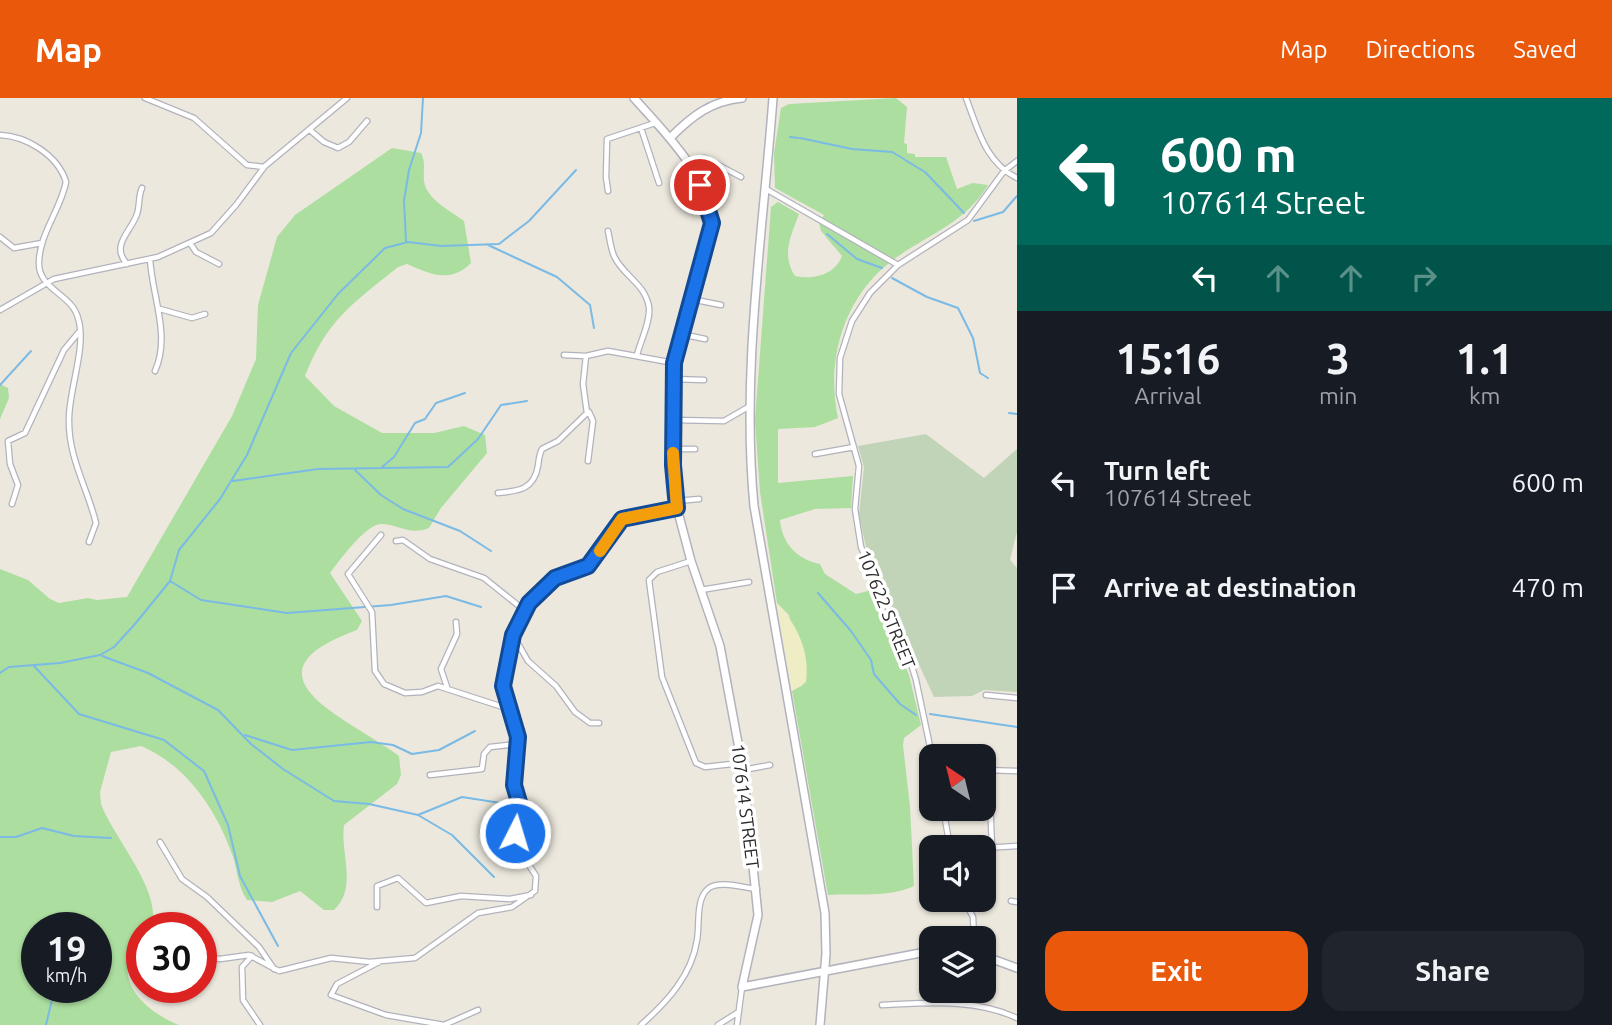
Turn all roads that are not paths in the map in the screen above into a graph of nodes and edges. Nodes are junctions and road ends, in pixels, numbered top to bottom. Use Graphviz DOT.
graph roads {
  1 [pos="145,98"];
  2 [pos="347,98"];
  3 [pos="634,98"];
  4 [pos="741,98"];
  5 [pos="773,98"];
  6 [pos="965,98"];
  7 [pos="367,121"];
  8 [pos="656,122"];
  9 [pos="641,128"];
  10 [pos="311,131"];
  11 [pos="0,135"];
  12 [pos="671,136"];
  13 [pos="1017,161"];
  14 [pos="688,163"];
  15 [pos="265,166"];
  16 [pos="1004,171"];
  17 [pos="741,177"];
  18 [pos="1017,178"];
  19 [pos="659,183"];
  20 [pos="142,188"];
  21 [pos="766,189"];
  22 [pos="608,191"];
  23 [pos="608,232"];
  24 [pos="0,237"];
  25 [pos="43,243"];
  26 [pos="190,243"];
  27 [pos="150,259"];
  28 [pos="219,264"];
  29 [pos="128,265"];
  30 [pos="898,265"];
  31 [pos="47,283"];
  32 [pos="690,299"];
  33 [pos="721,305"];
  34 [pos="160,309"];
  35 [pos="0,310"];
  36 [pos="205,314"];
  37 [pos="79,332"];
  38 [pos="680,334"];
  39 [pos="705,339"];
  40 [pos="564,355"];
  41 [pos="637,355"];
  42 [pos="586,356"];
  43 [pos="674,363"];
  44 [pos="155,371"];
  45 [pos="672,379"];
  46 [pos="704,380"];
  47 [pos="750,406"];
  48 [pos="588,408"];
  49 [pos="672,420"];
  50 [pos="854,447"];
  51 [pos="673,449"];
  52 [pos="695,449"];
  53 [pos="815,454"];
  54 [pos="588,461"];
  55 [pos="498,493"];
  56 [pos="699,499"];
  57 [pos="12,504"];
  58 [pos="677,504"];
  59 [pos="382,535"];
  60 [pos="396,541"];
  61 [pos="89,542"];
  62 [pos="691,561"];
  63 [pos="748,582"];
  64 [pos="701,590"];
  65 [pos="524,610"];
  66 [pos="456,622"];
  67 [pos="513,635"];
  68 [pos="447,688"];
  69 [pos="986,695"];
  70 [pos="1017,698"];
  71 [pos="510,710"];
  72 [pos="599,723"];
  73 [pos="518,744"];
  74 [pos="930,744"];
  75 [pos="770,765"];
  76 [pos="743,767"];
  77 [pos="996,771"];
  78 [pos="1017,771"];
  79 [pos="430,775"];
  80 [pos="160,842"];
  81 [pos="1017,846"];
  82 [pos="996,847"];
  83 [pos="757,889"];
  84 [pos="531,895"];
  85 [pos="377,907"];
  86 [pos="919,953"];
  87 [pos="252,956"];
  88 [pos="217,959"];
  89 [pos="996,960"];
  90 [pos="380,961"];
  91 [pos="1017,968"];
  92 [pos="275,970"];
  93 [pos="825,972"];
  94 [pos="743,987"];
  95 [pos="882,1005"];
  96 [pos="478,1010"];
  97 [pos="737,1013"];
  98 [pos="1017,1018"];
  99 [pos="260,1025"];
  100 [pos="641,1025"];
  101 [pos="718,1025"];
  102 [pos="737,1025"];
  103 [pos="820,1025"];
  1 -- 15 [label="street"];
  2 -- 10 [label="street"];
  3 -- 8 [label="street, 107614 STREET"];
  4 -- 12 [label="street"];
  5 -- 21 [label="street"];
  6 -- 16 [label="street"];
  7 -- 10 [label="street"];
  8 -- 9 [label="street"];
  8 -- 12 [label="street, 107614 STREET"];
  9 -- 19 [label="street"];
  9 -- 22 [label="street"];
  10 -- 15 [label="street"];
  11 -- 25 [label="street"];
  12 -- 14 [label="street, 107614 STREET"];
  13 -- 16 [label="street, 107622 STREET"];
  14 -- 17 [label="street"];
  14 -- 32 [label="street, 107614 STREET"];
  15 -- 26 [label="street"];
  16 -- 18 [label="street"];
  16 -- 30 [label="street, 107622 STREET"];
  20 -- 29 [label="street"];
  21 -- 30 [label="street"];
  21 -- 47 [label="street"];
  23 -- 41 [label="street"];
  24 -- 25 [label="street"];
  25 -- 31 [label="street"];
  26 -- 27 [label="street"];
  26 -- 28 [label="street"];
  27 -- 29 [label="street"];
  27 -- 34 [label="street"];
  29 -- 31 [label="street"];
  30 -- 50 [label="street, 107622 STREET"];
  31 -- 35 [label="street"];
  31 -- 37 [label="street"];
  32 -- 33 [label="street"];
  32 -- 38 [label="street, 107614 STREET"];
  34 -- 36 [label="street"];
  34 -- 44 [label="street"];
  37 -- 57 [label="street"];
  37 -- 61 [label="street"];
  38 -- 39 [label="street"];
  38 -- 43 [label="street, 107614 STREET"];
  40 -- 42 [label="street"];
  41 -- 42 [label="street"];
  41 -- 43 [label="street"];
  42 -- 48 [label="street"];
  43 -- 45 [label="street, 107614 STREET"];
  45 -- 46 [label="street"];
  45 -- 49 [label="street, 107614 STREET"];
  47 -- 49 [label="street"];
  47 -- 93 [label="street"];
  48 -- 54 [label="street"];
  48 -- 55 [label="street"];
  49 -- 51 [label="street, 107614 STREET"];
  50 -- 53 [label="street"];
  50 -- 74 [label="street, 107622 STREET"];
  51 -- 52 [label="street"];
  51 -- 58 [label="street, 107614 STREET"];
  56 -- 58 [label="street"];
  58 -- 62 [label="street, 107614 STREET"];
  58 -- 65 [label="street"];
  59 -- 68 [label="street"];
  60 -- 65 [label="street"];
  62 -- 64 [label="street, 107614 STREET"];
  62 -- 76 [label="street"];
  63 -- 64 [label="street"];
  64 -- 76 [label="street, 107614 STREET"];
  65 -- 67 [label="street"];
  66 -- 68 [label="street"];
  67 -- 71 [label="street"];
  67 -- 72 [label="street"];
  68 -- 71 [label="street"];
  69 -- 70 [label="street"];
  71 -- 73 [label="street"];
  73 -- 79 [label="street"];
  73 -- 84 [label="street"];
  75 -- 76 [label="street"];
  76 -- 83 [label="street, 107614 STREET"];
  77 -- 78 [label="street"];
  80 -- 92 [label="street"];
  81 -- 82 [label="street"];
  83 -- 94 [label="street, 107614 STREET"];
  83 -- 100 [label="street"];
  84 -- 85 [label="street"];
  84 -- 90 [label="street"];
  86 -- 93 [label="street"];
  87 -- 88 [label="street"];
  87 -- 92 [label="street"];
  87 -- 99 [label="street"];
  89 -- 91 [label="street"];
  90 -- 92 [label="street"];
  90 -- 96 [label="street"];
  93 -- 94 [label="street"];
  93 -- 103 [label="street"];
  94 -- 97 [label="street, 107614 STREET"];
  95 -- 98 [label="street"];
  97 -- 101 [label="street"];
  97 -- 102 [label="street, 107614 STREET"];
}
